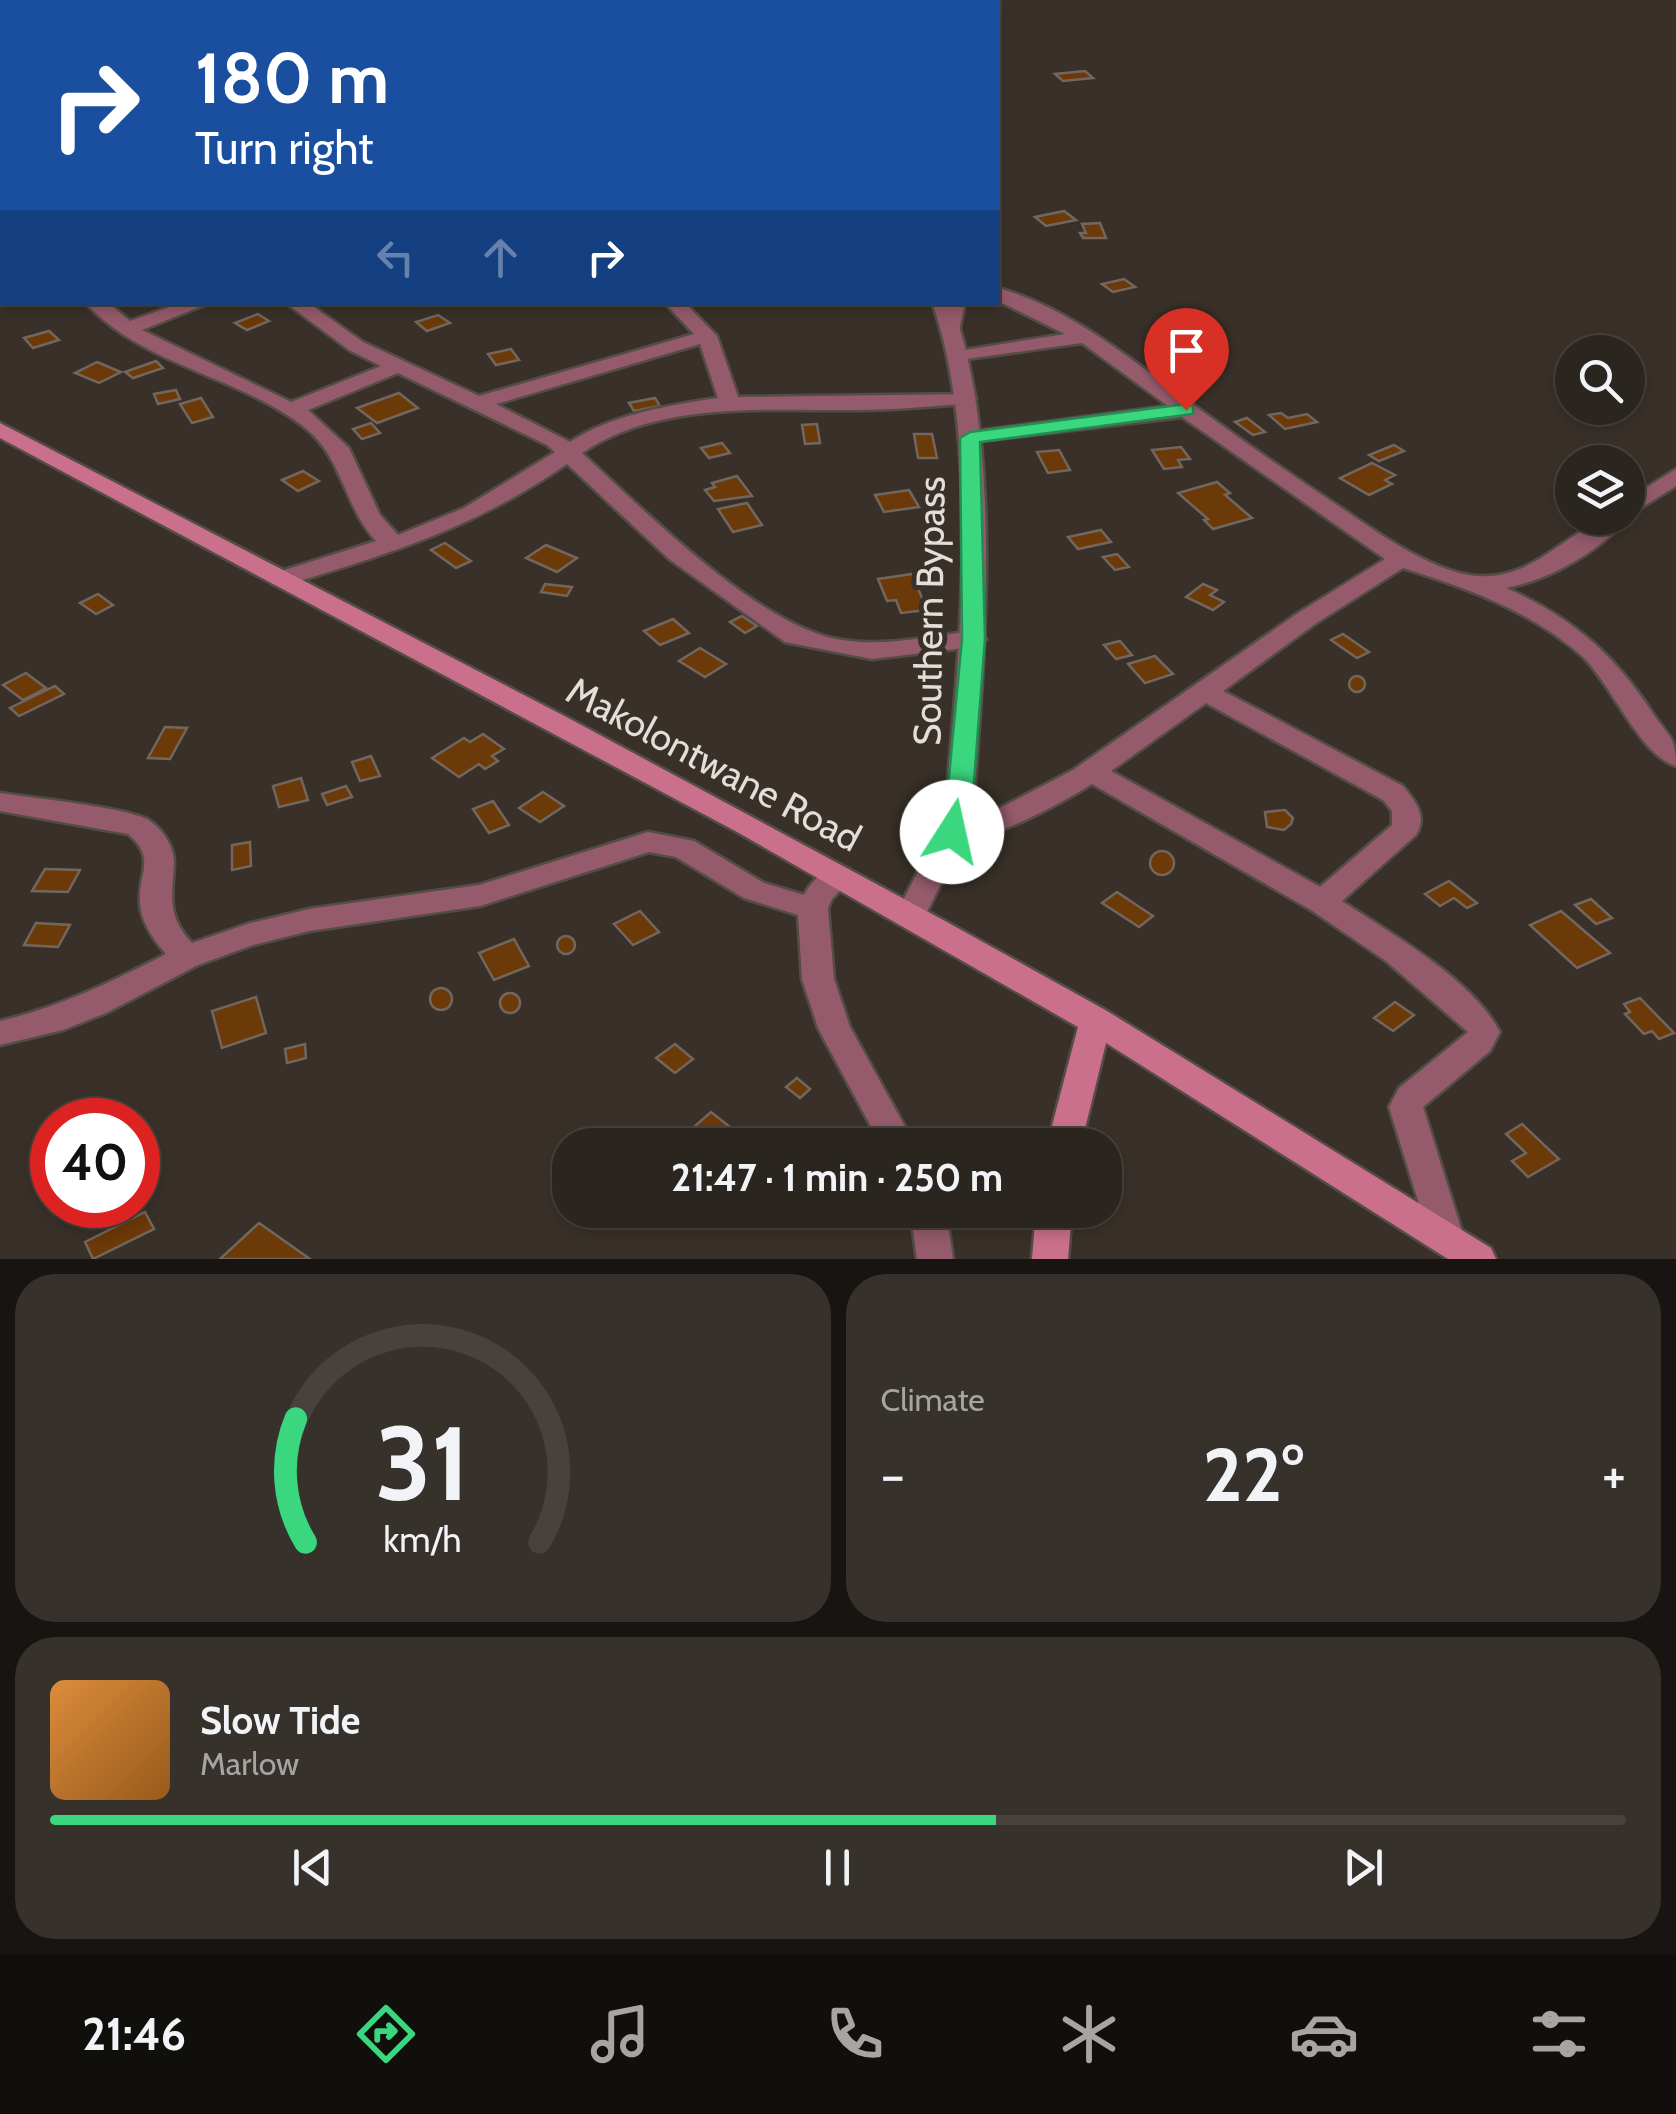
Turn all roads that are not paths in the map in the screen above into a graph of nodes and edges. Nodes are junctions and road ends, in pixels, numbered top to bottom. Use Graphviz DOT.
graph roads {
  1 [pos="1000,295"];
  2 [pos="98,305"];
  3 [pos="195,305"];
  4 [pos="298,305"];
  5 [pos="676,305"];
  6 [pos="954,315"];
  7 [pos="128,330"];
  8 [pos="707,336"];
  9 [pos="1086,336"];
  10 [pos="959,357"];
  11 [pos="401,365"];
  12 [pos="966,398"];
  13 [pos="478,403"];
  14 [pos="730,404"];
  15 [pos="291,409"];
  16 [pos="1186,410"];
  17 [pos="0,429"];
  18 [pos="970,438"];
  19 [pos="572,452"];
  20 [pos="1676,476"];
  21 [pos="1645,497"];
  22 [pos="1592,535"];
  23 [pos="394,543"];
  24 [pos="1400,558"];
  25 [pos="280,578"];
  26 [pos="1472,582"];
  27 [pos="973,639"];
  28 [pos="1206,692"];
  29 [pos="1676,757"];
  30 [pos="1092,772"];
  31 [pos="0,802"];
  32 [pos="952,832"];
  33 [pos="840,876"];
  34 [pos="1322,902"];
  35 [pos="813,908"];
  36 [pos="911,914"];
  37 [pos="187,957"];
  38 [pos="1096,1020"];
  39 [pos="0,1032"];
  40 [pos="889,1128"];
  41 [pos="1068,1128"];
  42 [pos="931,1228"];
  43 [pos="1053,1228"];
  44 [pos="1446,1238"];
  45 [pos="935,1259"];
  46 [pos="1050,1259"];
  47 [pos="1478,1259"];
  1 -- 9 [label="street"];
  2 -- 7 [label="street"];
  3 -- 7 [label="street"];
  4 -- 11 [label="street"];
  5 -- 8 [label="street"];
  6 -- 10 [label="street, Southern Bypass"];
  7 -- 15 [label="street"];
  8 -- 13 [label="street"];
  8 -- 14 [label="street"];
  9 -- 10 [label="street"];
  9 -- 16 [label="street"];
  10 -- 12 [label="street, Southern Bypass"];
  11 -- 13 [label="street"];
  11 -- 15 [label="street"];
  12 -- 14 [label="street"];
  12 -- 18 [label="street, Southern Bypass"];
  13 -- 19 [label="street"];
  14 -- 19 [label="street"];
  15 -- 23 [label="street"];
  16 -- 18 [label="street"];
  16 -- 24 [label="street"];
  17 -- 25 [label="main road, Makolontwane Road"];
  18 -- 27 [label="street, Southern Bypass"];
  19 -- 23 [label="street"];
  19 -- 27 [label="street"];
  20 -- 21 [label="street"];
  22 -- 26 [label="street"];
  23 -- 25 [label="street"];
  24 -- 26 [label="street"];
  24 -- 28 [label="street"];
  25 -- 33 [label="main road, Makolontwane Road"];
  26 -- 29 [label="street"];
  27 -- 32 [label="street, Southern Bypass"];
  28 -- 30 [label="street"];
  28 -- 34 [label="street"];
  30 -- 32 [label="street"];
  30 -- 34 [label="street"];
  31 -- 37 [label="street"];
  32 -- 36 [label="street, Southern Bypass"];
  33 -- 35 [label="street"];
  33 -- 36 [label="main road, Makolontwane Road"];
  34 -- 44 [label="street"];
  35 -- 37 [label="street"];
  35 -- 40 [label="street"];
  36 -- 38 [label="main road, Makolontwane Road"];
  37 -- 39 [label="street"];
  38 -- 41 [label="main road"];
  38 -- 44 [label="main road, Makolontwane Road"];
  42 -- 45 [label="street"];
  43 -- 46 [label="main road"];
  44 -- 47 [label="main road, Makolontwane Road"];
}
